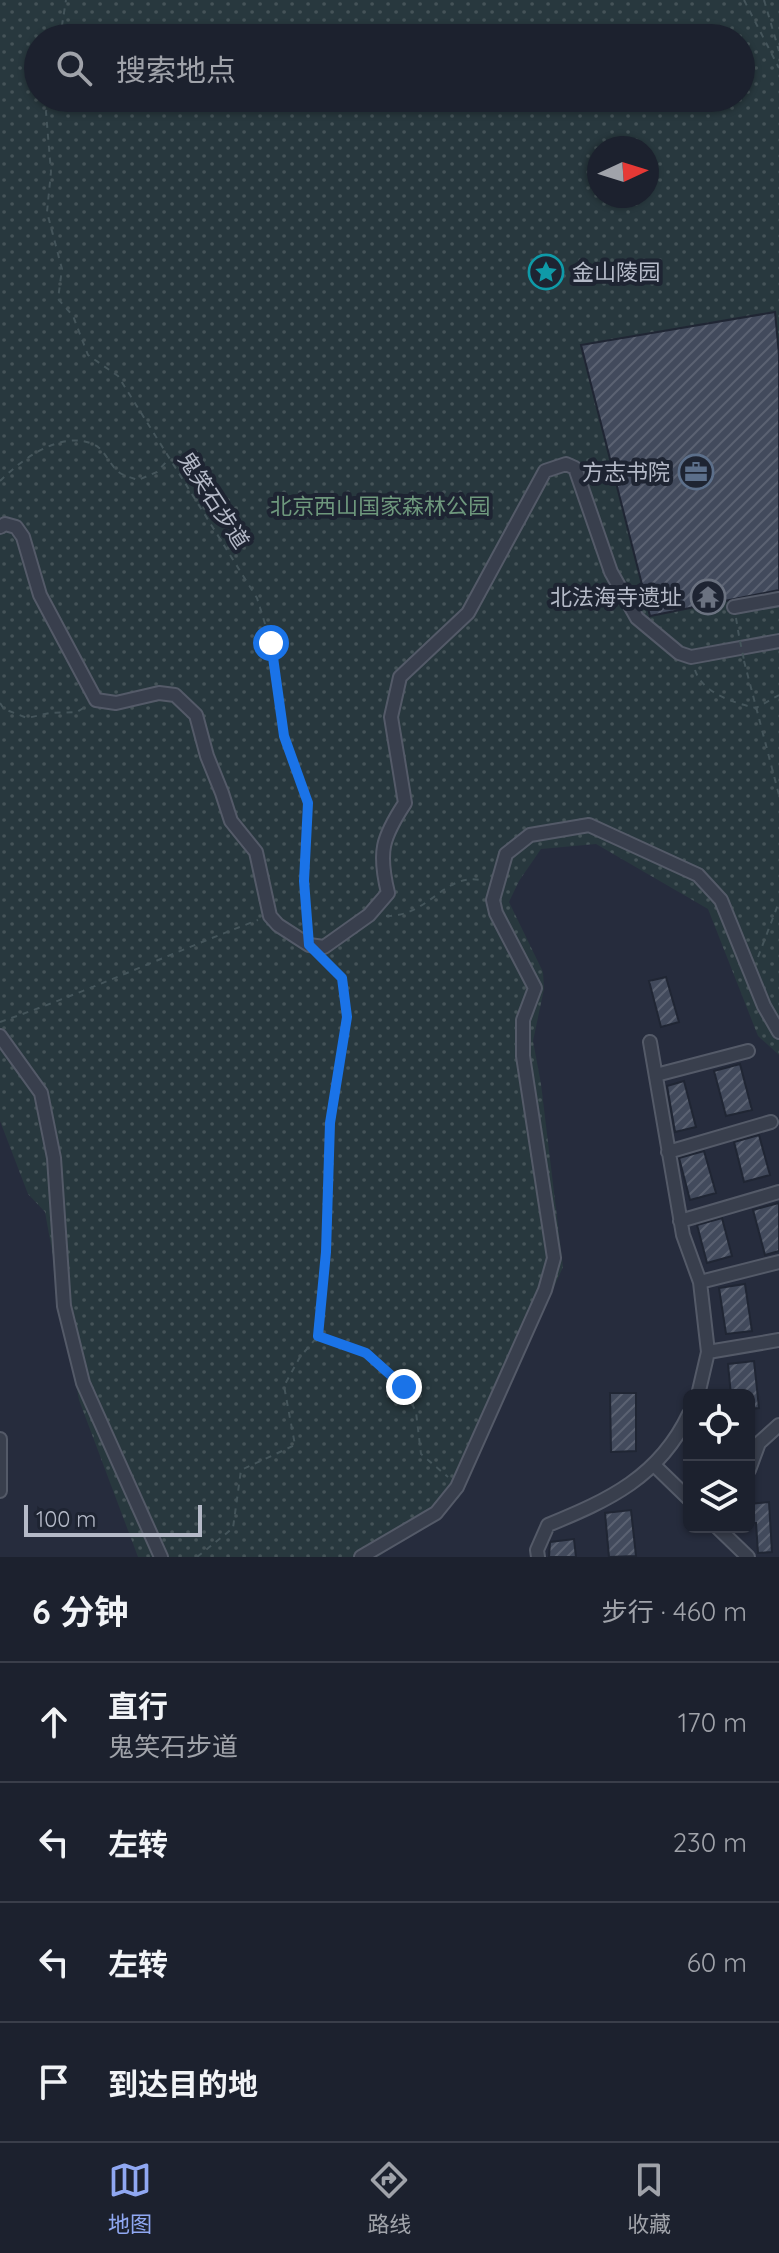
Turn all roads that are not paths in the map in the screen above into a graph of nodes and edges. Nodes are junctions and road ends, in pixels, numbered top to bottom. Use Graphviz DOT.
graph roads {
  1 [pos="0,527"];
  2 [pos="779,599"];
  3 [pos="734,607"];
  4 [pos="779,641"];
  5 [pos="779,1032"];
  6 [pos="0,1036"];
  7 [pos="650,1042"];
  8 [pos="748,1051"];
  9 [pos="656,1075"];
  10 [pos="771,1122"];
  11 [pos="668,1152"];
  12 [pos="779,1192"];
  13 [pos="680,1221"];
  14 [pos="779,1262"];
  15 [pos="700,1282"];
  16 [pos="779,1340"];
  17 [pos="708,1352"];
  18 [pos="699,1389"];
  19 [pos="683,1423"];
  20 [pos="779,1425"];
  21 [pos="0,1439"];
  22 [pos="752,1461"];
  23 [pos="654,1465"];
  24 [pos="0,1491"];
  25 [pos="683,1493"];
  26 [pos="723,1533"];
  27 [pos="161,1557"];
  28 [pos="361,1557"];
  29 [pos="538,1557"];
  30 [pos="748,1557"];
  1 -- 4 [label="street"];
  2 -- 3 [label="street"];
  5 -- 28 [label="street"];
  6 -- 27 [label="street"];
  7 -- 9 [label="street"];
  8 -- 9 [label="street"];
  9 -- 11 [label="street"];
  10 -- 11 [label="street"];
  11 -- 13 [label="street"];
  12 -- 13 [label="street"];
  13 -- 15 [label="street"];
  14 -- 15 [label="street"];
  15 -- 17 [label="street"];
  16 -- 17 [label="street"];
  17 -- 18 [label="street"];
  19 -- 23 [label="street"];
  20 -- 22 [label="street"];
  21 -- 24 [label="street"];
  23 -- 25 [label="street"];
  23 -- 29 [label="street"];
  26 -- 30 [label="street"];
}
